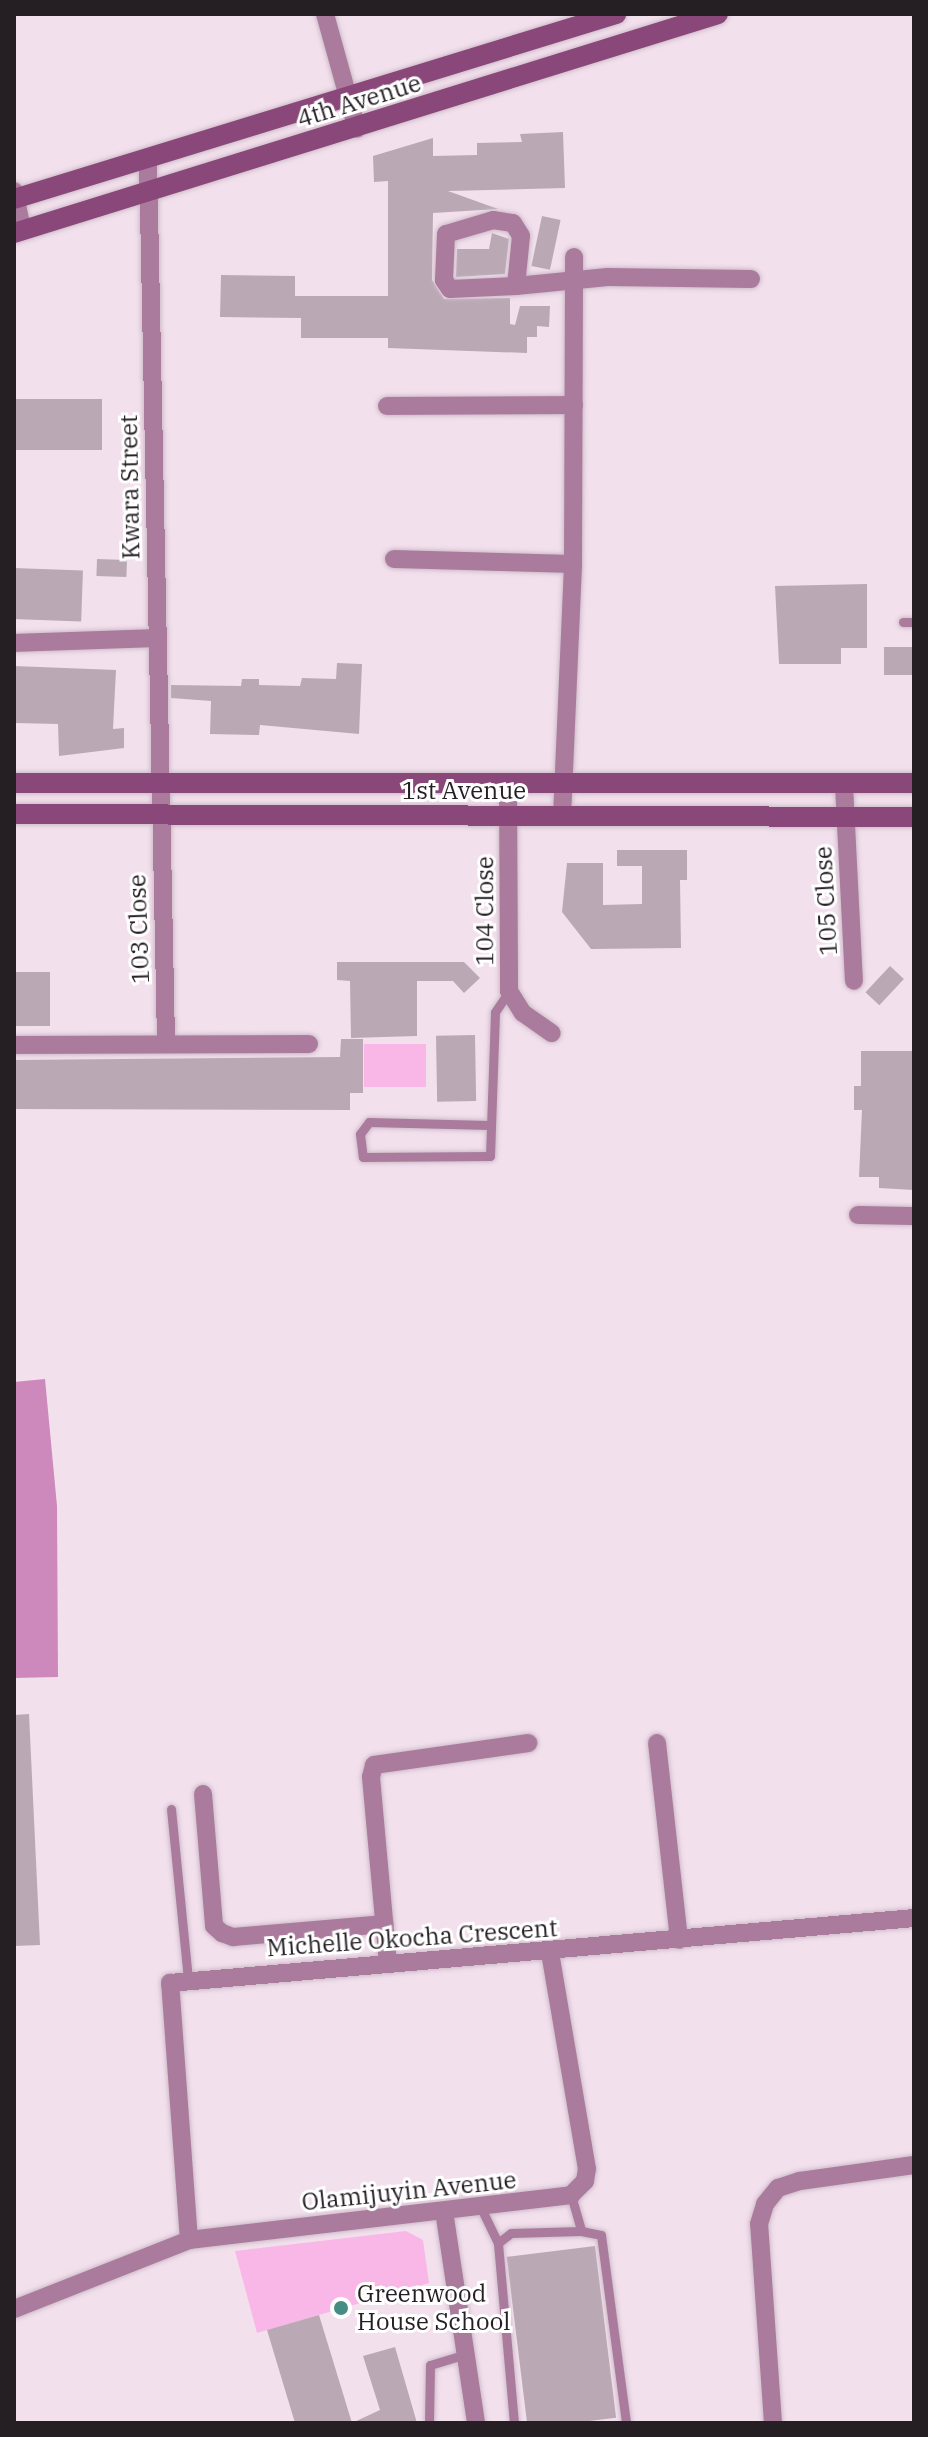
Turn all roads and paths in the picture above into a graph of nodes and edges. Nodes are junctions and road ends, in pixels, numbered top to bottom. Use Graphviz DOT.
graph roads {
  1 [pos="325,14"];
  2 [pos="616,14"];
  3 [pos="718,14"];
  4 [pos="682,19"];
  5 [pos="347,97"];
  6 [pos="357,129"];
  7 [pos="148,160"];
  8 [pos="151,192"];
  9 [pos="14,196"];
  10 [pos="18,231"];
  11 [pos="574,257"];
  12 [pos="574,279"];
  13 [pos="751,279"];
  14 [pos="516,286"];
  15 [pos="574,405"];
  16 [pos="387,406"];
  17 [pos="394,559"];
  18 [pos="573,564"];
  19 [pos="156,638"];
  20 [pos="14,643"];
  21 [pos="14,783"];
  22 [pos="158,783"];
  23 [pos="914,783"];
  24 [pos="563,784"];
  25 [pos="508,785"];
  26 [pos="844,785"];
  27 [pos="14,814"];
  28 [pos="160,815"];
  29 [pos="562,817"];
  30 [pos="914,817"];
  31 [pos="509,818"];
  32 [pos="846,818"];
  33 [pos="854,981"];
  34 [pos="509,991"];
  35 [pos="552,1033"];
  36 [pos="166,1042"];
  37 [pos="309,1044"];
  38 [pos="14,1045"];
  39 [pos="489,1125"];
  40 [pos="858,1215"];
  41 [pos="914,1216"];
  42 [pos="528,1743"];
  43 [pos="657,1743"];
  44 [pos="203,1794"];
  45 [pos="171,1809"];
  46 [pos="914,1918"];
  47 [pos="384,1924"];
  48 [pos="679,1940"];
  49 [pos="550,1953"];
  50 [pos="388,1964"];
  51 [pos="188,1979"];
  52 [pos="914,2165"];
  53 [pos="571,2195"];
  54 [pos="480,2206"];
  55 [pos="444,2211"];
  56 [pos="581,2231"];
  57 [pos="189,2240"];
  58 [pos="498,2243"];
  59 [pos="14,2309"];
  60 [pos="465,2354"];
  61 [pos="429,2423"];
  62 [pos="476,2423"];
  63 [pos="514,2423"];
  64 [pos="626,2423"];
  65 [pos="773,2423"];
  1 -- 5 [label="street"];
  2 -- 5 [label="street, 4th Avenue"];
  3 -- 4 [label="street, 4th Avenue"];
  4 -- 6 [label="street, 4th Avenue"];
  5 -- 6 [label="street"];
  5 -- 7 [label="street, 4th Avenue"];
  6 -- 8 [label="street, 4th Avenue"];
  7 -- 8 [label="street, Kwara Street"];
  7 -- 9 [label="street, 4th Avenue"];
  8 -- 10 [label="street, 4th Avenue"];
  8 -- 19 [label="street, Kwara Street"];
  9 -- 10 [label="street"];
  11 -- 12 [label="street"];
  12 -- 13 [label="street"];
  12 -- 14 [label="street"];
  12 -- 15 [label="street"];
  14 -- 14 [label="street"];
  15 -- 16 [label="street"];
  15 -- 18 [label="street"];
  17 -- 18 [label="street"];
  18 -- 24 [label="street"];
  19 -- 20 [label="street"];
  19 -- 22 [label="street, Kwara Street"];
  21 -- 22 [label="street, 1st Avenue"];
  22 -- 25 [label="street, 1st Avenue"];
  22 -- 28 [label="street, Kwara Street"];
  23 -- 26 [label="street, 1st Avenue"];
  24 -- 25 [label="street, 1st Avenue"];
  24 -- 26 [label="street, 1st Avenue"];
  24 -- 29 [label="street"];
  25 -- 31 [label="street, 104 Close"];
  26 -- 32 [label="street, 105 Close"];
  27 -- 28 [label="street, 1st Avenue"];
  28 -- 31 [label="street, 1st Avenue"];
  28 -- 36 [label="street, 103 Close"];
  29 -- 31 [label="street, 1st Avenue"];
  29 -- 32 [label="street, 1st Avenue"];
  30 -- 32 [label="street, 1st Avenue"];
  31 -- 34 [label="street, 104 Close"];
  32 -- 33 [label="street, 105 Close"];
  34 -- 35 [label="street, 104 Close"];
  34 -- 39 [label="lane"];
  36 -- 37 [label="street"];
  36 -- 38 [label="street"];
  39 -- 39 [label="lane"];
  40 -- 41 [label="street"];
  42 -- 47 [label="street"];
  43 -- 48 [label="street"];
  44 -- 47 [label="street"];
  45 -- 51 [label="lane"];
  46 -- 48 [label="street, Michelle Okocha Crescent"];
  47 -- 50 [label="street"];
  48 -- 49 [label="street, Michelle Okocha Crescent"];
  49 -- 50 [label="street, Michelle Okocha Crescent"];
  49 -- 53 [label="street"];
  50 -- 51 [label="street, Michelle Okocha Crescent"];
  51 -- 57 [label="street"];
  52 -- 65 [label="street"];
  53 -- 54 [label="street, Olamijuyin Avenue"];
  53 -- 56 [label="lane"];
  54 -- 55 [label="street, Olamijuyin Avenue"];
  54 -- 58 [label="lane"];
  55 -- 57 [label="street, Olamijuyin Avenue"];
  55 -- 60 [label="street"];
  56 -- 58 [label="lane"];
  56 -- 64 [label="lane"];
  57 -- 59 [label="street, Olamijuyin Avenue"];
  58 -- 63 [label="lane"];
  60 -- 61 [label="lane"];
  60 -- 62 [label="street"];
}
